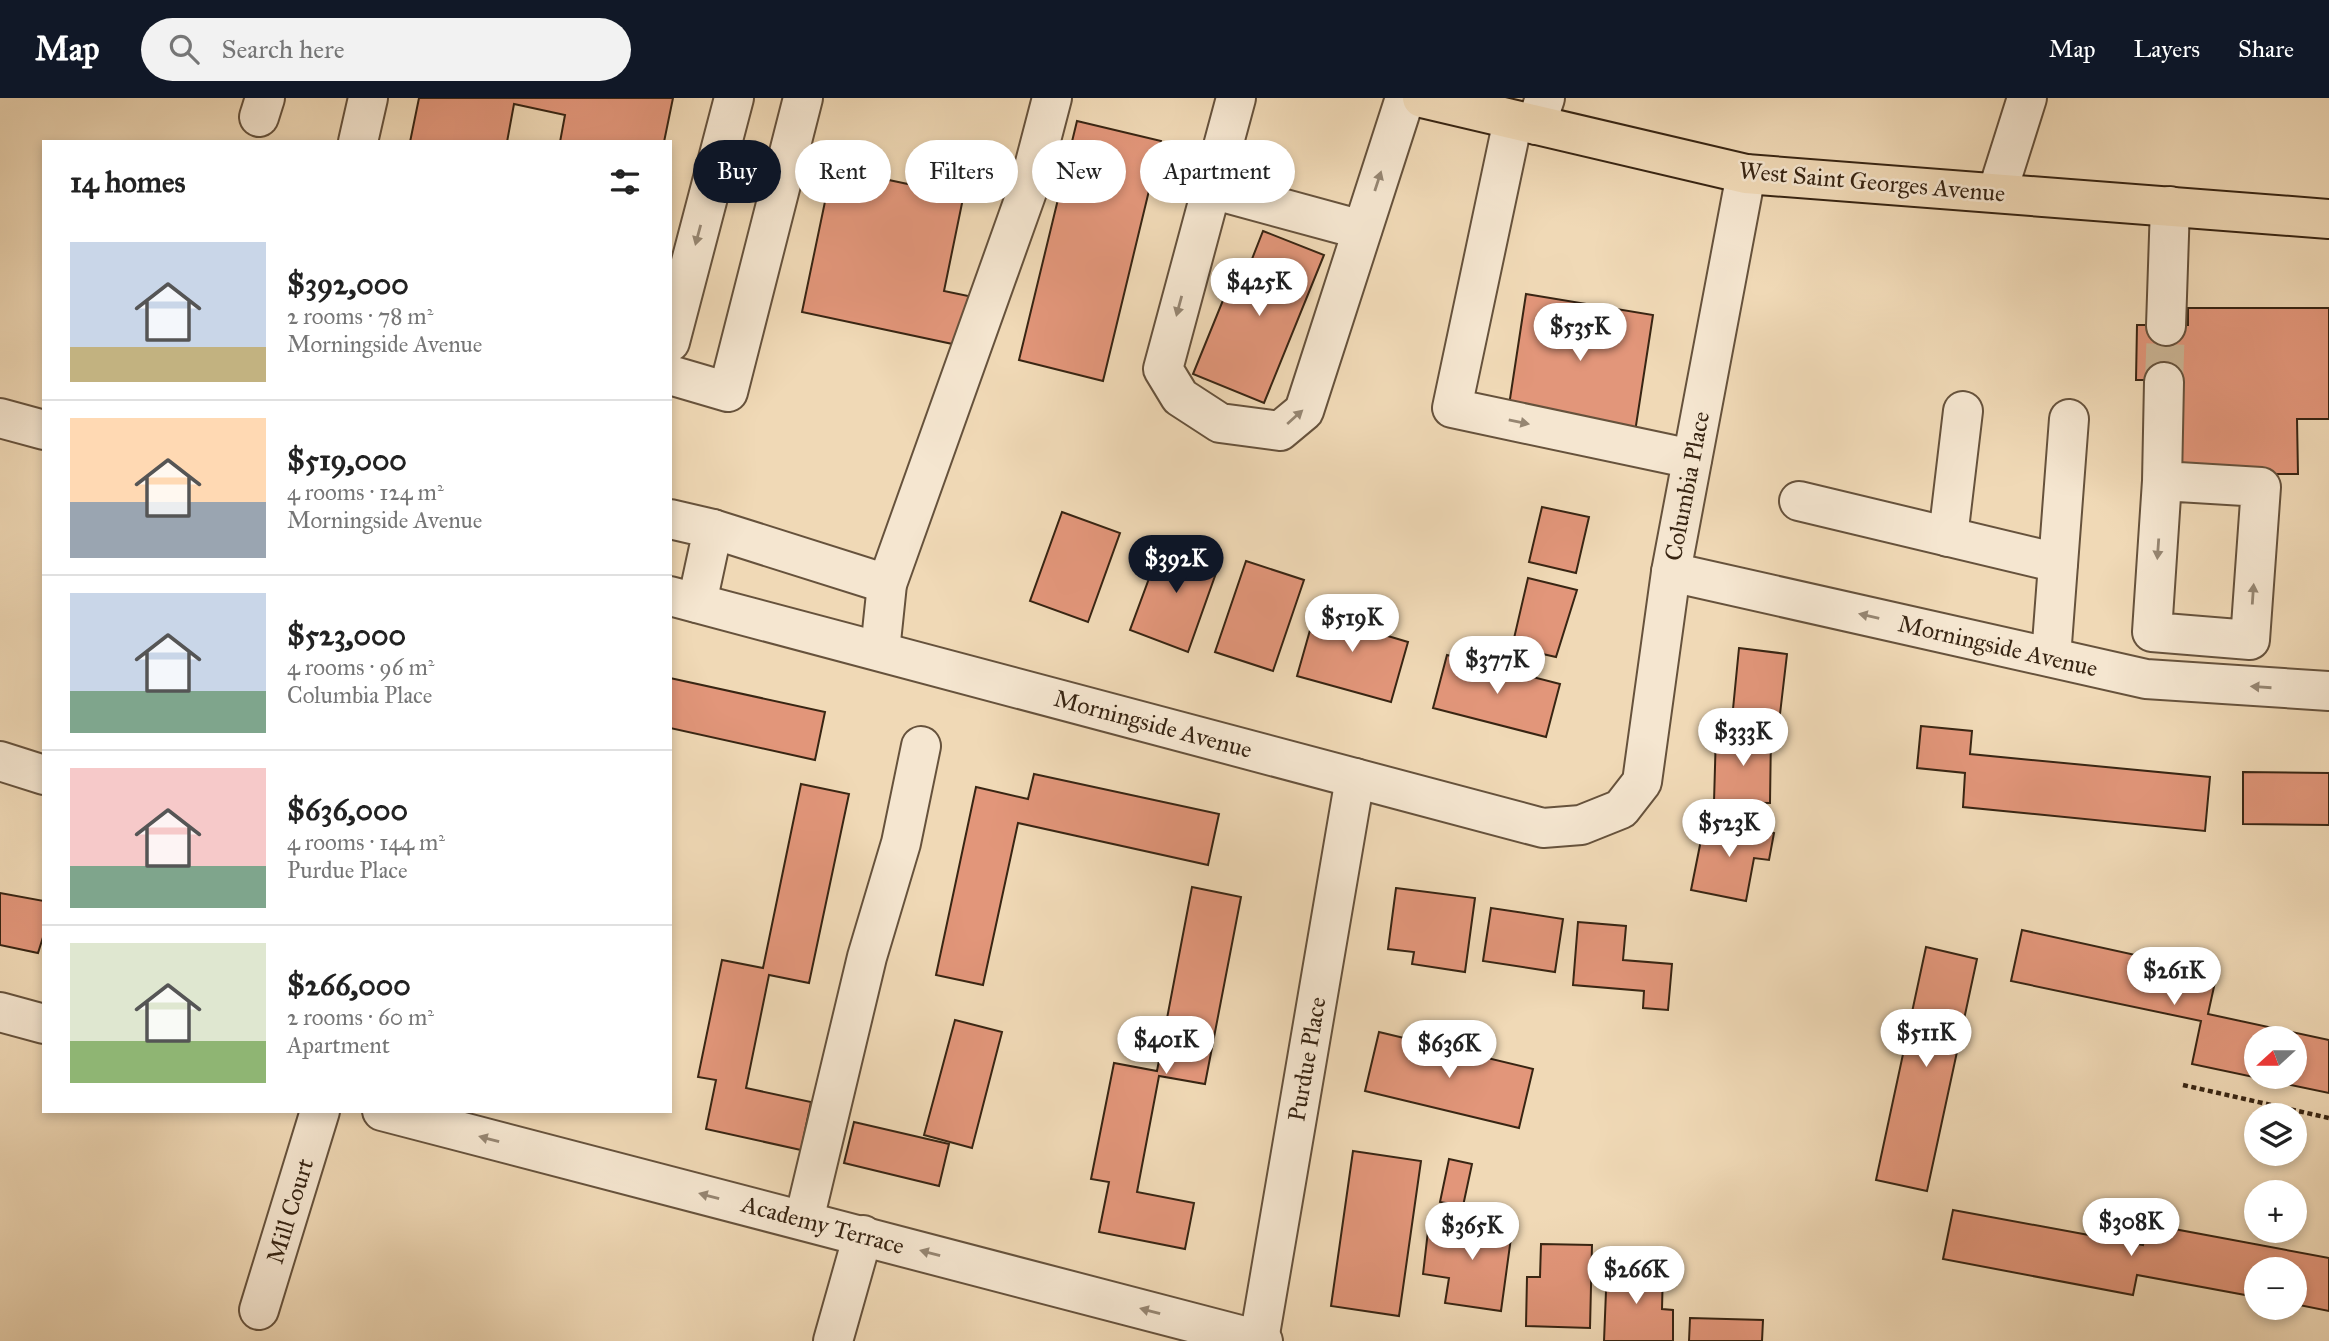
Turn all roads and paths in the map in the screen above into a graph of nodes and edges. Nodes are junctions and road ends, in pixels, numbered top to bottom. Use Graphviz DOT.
graph roads {
  1 [pos="368,98"];
  2 [pos="734,98"];
  3 [pos="803,98"];
  4 [pos="1052,98"];
  5 [pos="1236,98"];
  6 [pos="1405,98"];
  7 [pos="1422,98"];
  8 [pos="2027,98"];
  9 [pos="1532,114"];
  10 [pos="358,140"];
  11 [pos="1224,140"];
  12 [pos="1746,174"];
  13 [pos="1997,193"];
  14 [pos="1207,203"];
  15 [pos="1263,203"];
  16 [pos="2170,206"];
  17 [pos="2329,219"];
  18 [pos="1362,230"];
  19 [pos="2166,326"];
  20 [pos="672,334"];
  21 [pos="672,376"];
  22 [pos="2164,382"];
  23 [pos="1962,411"];
  24 [pos="0,418"];
  25 [pos="2069,419"];
  26 [pos="42,429"];
  27 [pos="1692,459"];
  28 [pos="2162,481"];
  29 [pos="1799,501"];
  30 [pos="672,519"];
  31 [pos="713,529"];
  32 [pos="1948,537"];
  33 [pos="2058,563"];
  34 [pos="1671,572"];
  35 [pos="887,584"];
  36 [pos="684,599"];
  37 [pos="880,651"];
  38 [pos="2051,657"];
  39 [pos="2329,691"];
  40 [pos="921,746"];
  41 [pos="0,761"];
  42 [pos="42,774"];
  43 [pos="1355,778"];
  44 [pos="1630,797"];
  45 [pos="0,1012"];
  46 [pos="42,1023"];
  47 [pos="2183,1085"];
  48 [pos="319,1113"];
  49 [pos="401,1114"];
  50 [pos="2329,1118"];
  51 [pos="804,1220"];
  52 [pos="863,1235"];
  53 [pos="259,1310"];
  54 [pos="1261,1340"];
  55 [pos="833,1341"];
  1 -- 10 [label="street"];
  2 -- 20 [label="street, one-way"];
  3 -- 21 [label="street"];
  4 -- 35 [label="street"];
  5 -- 11 [label="street"];
  18 -- 6 [label="street, one-way"];
  7 -- 9 [label="main road, West Saint Georges Avenue"];
  8 -- 13 [label="street"];
  9 -- 12 [label="main road, West Saint Georges Avenue"];
  9 -- 27 [label="street, one-way"];
  12 -- 13 [label="main road, West Saint Georges Avenue"];
  12 -- 27 [label="street, Columbia Place"];
  13 -- 16 [label="main road, West Saint Georges Avenue"];
  14 -- 18 [label="street, one-way"];
  15 -- 18 [label="street"];
  16 -- 17 [label="main road, West Saint Georges Avenue"];
  16 -- 19 [label="street"];
  22 -- 28 [label="street"];
  23 -- 32 [label="street"];
  24 -- 26 [label="street"];
  25 -- 33 [label="street"];
  27 -- 34 [label="street, Columbia Place"];
  28 -- 28 [label="street, one-way"];
  29 -- 32 [label="street"];
  30 -- 31 [label="street"];
  31 -- 35 [label="street"];
  31 -- 36 [label="street"];
  32 -- 33 [label="street"];
  33 -- 38 [label="street"];
  38 -- 34 [label="street, Morningside Avenue, one-way"];
  34 -- 44 [label="street, Columbia Place"];
  35 -- 37 [label="street"];
  36 -- 37 [label="street, Morningside Avenue"];
  37 -- 43 [label="street, Morningside Avenue"];
  39 -- 38 [label="street, Morningside Avenue, one-way"];
  40 -- 51 [label="street"];
  41 -- 42 [label="street"];
  43 -- 44 [label="street, Morningside Avenue"];
  43 -- 54 [label="street, Purdue Place"];
  45 -- 46 [label="street"];
  47 -- 50 [label="path"];
  48 -- 53 [label="street, Mill Court"];
  51 -- 49 [label="street, Academy Terrace, one-way"];
  51 -- 52 [label="street, Academy Terrace"];
  54 -- 52 [label="street, Academy Terrace, one-way"];
  52 -- 55 [label="street"];
}
